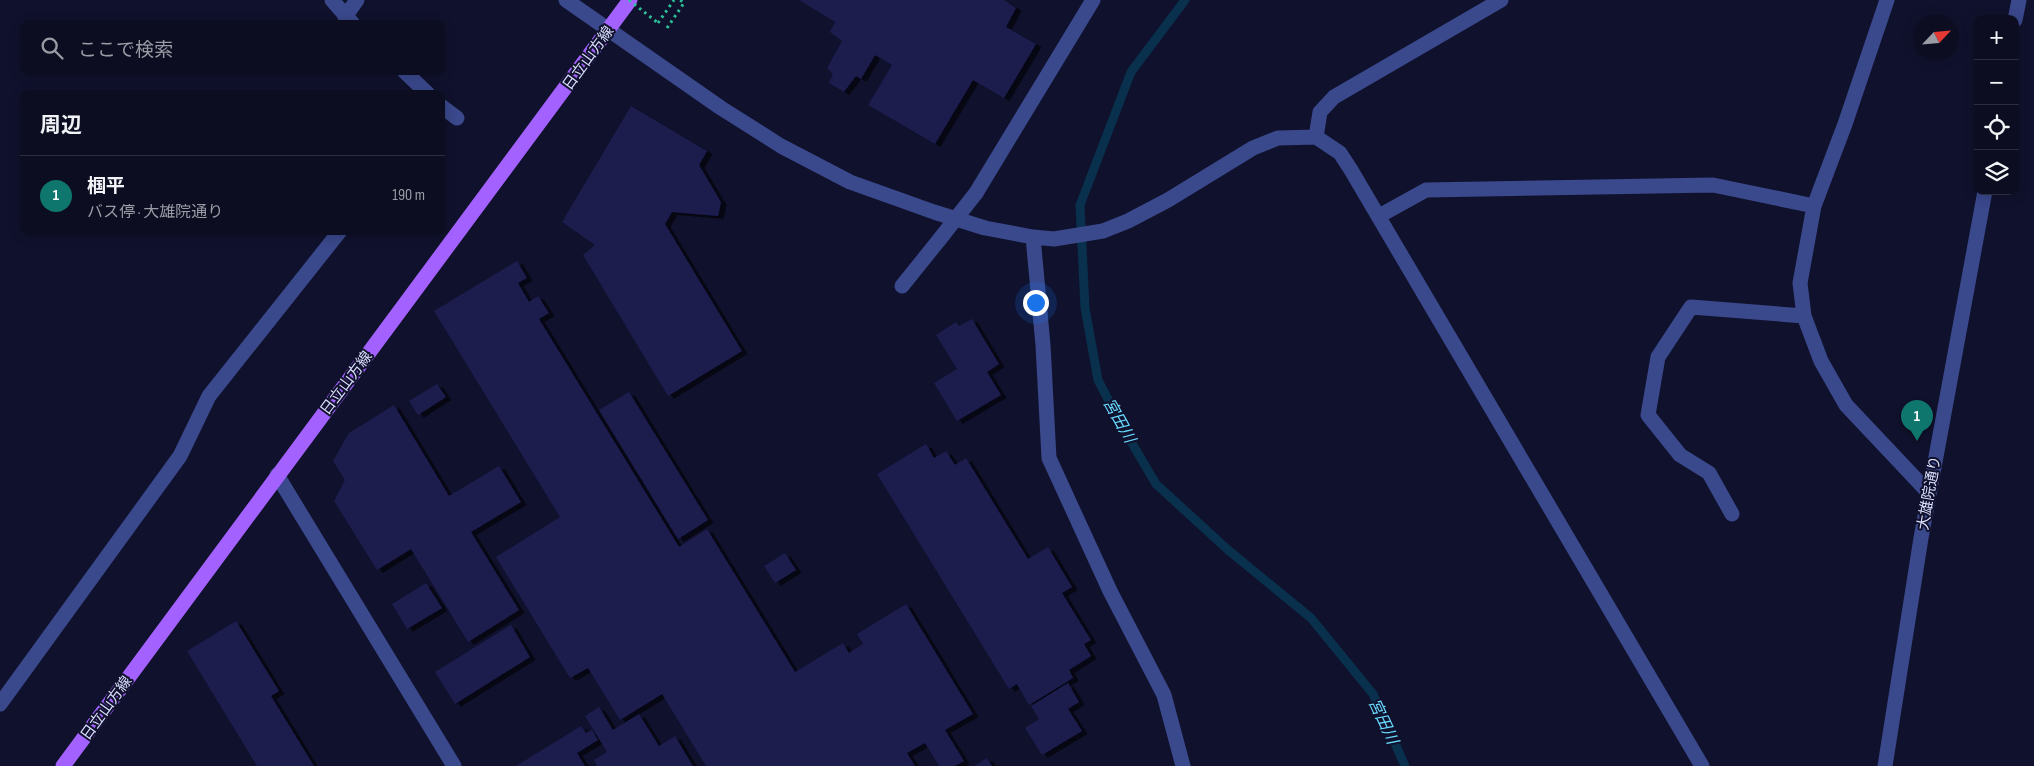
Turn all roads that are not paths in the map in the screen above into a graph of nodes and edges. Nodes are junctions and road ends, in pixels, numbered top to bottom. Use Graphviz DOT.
graph roads {
  1 [pos="332,0"];
  2 [pos="357,0"];
  3 [pos="566,0"];
  4 [pos="629,0"];
  5 [pos="1093,0"];
  6 [pos="1501,0"];
  7 [pos="1887,0"];
  8 [pos="2019,0"];
  9 [pos="2016,15"];
  10 [pos="349,20"];
  11 [pos="608,30"];
  12 [pos="408,75"];
  13 [pos="424,90"];
  14 [pos="445,109"];
  15 [pos="457,118"];
  16 [pos="1316,137"];
  17 [pos="1983,195"];
  18 [pos="1814,206"];
  19 [pos="1379,216"];
  20 [pos="337,235"];
  21 [pos="1033,237"];
  22 [pos="902,286"];
  23 [pos="1804,316"];
  24 [pos="277,475"];
  25 [pos="1929,493"];
  26 [pos="1732,514"];
  27 [pos="0,704"];
  28 [pos="63,766"];
  29 [pos="454,766"];
  30 [pos="1183,766"];
  31 [pos="1702,766"];
  32 [pos="1885,766"];
  1 -- 10 [label="street"];
  2 -- 10 [label="street"];
  3 -- 11 [label="street"];
  4 -- 11 [label="main road, 日立山方線"];
  5 -- 22 [label="street, bridge"];
  6 -- 16 [label="street"];
  7 -- 18 [label="street"];
  8 -- 9 [label="street"];
  11 -- 21 [label="street"];
  11 -- 24 [label="main road, 日立山方線"];
  12 -- 13 [label="street"];
  14 -- 15 [label="street"];
  16 -- 19 [label="street"];
  16 -- 21 [label="street"];
  17 -- 25 [label="street, 大雄院通り"];
  18 -- 19 [label="street"];
  18 -- 23 [label="street"];
  19 -- 31 [label="street"];
  20 -- 27 [label="street"];
  21 -- 30 [label="street"];
  23 -- 25 [label="street"];
  23 -- 26 [label="street"];
  24 -- 28 [label="main road, 日立山方線"];
  24 -- 29 [label="street"];
  25 -- 32 [label="street, 大雄院通り"];
}
